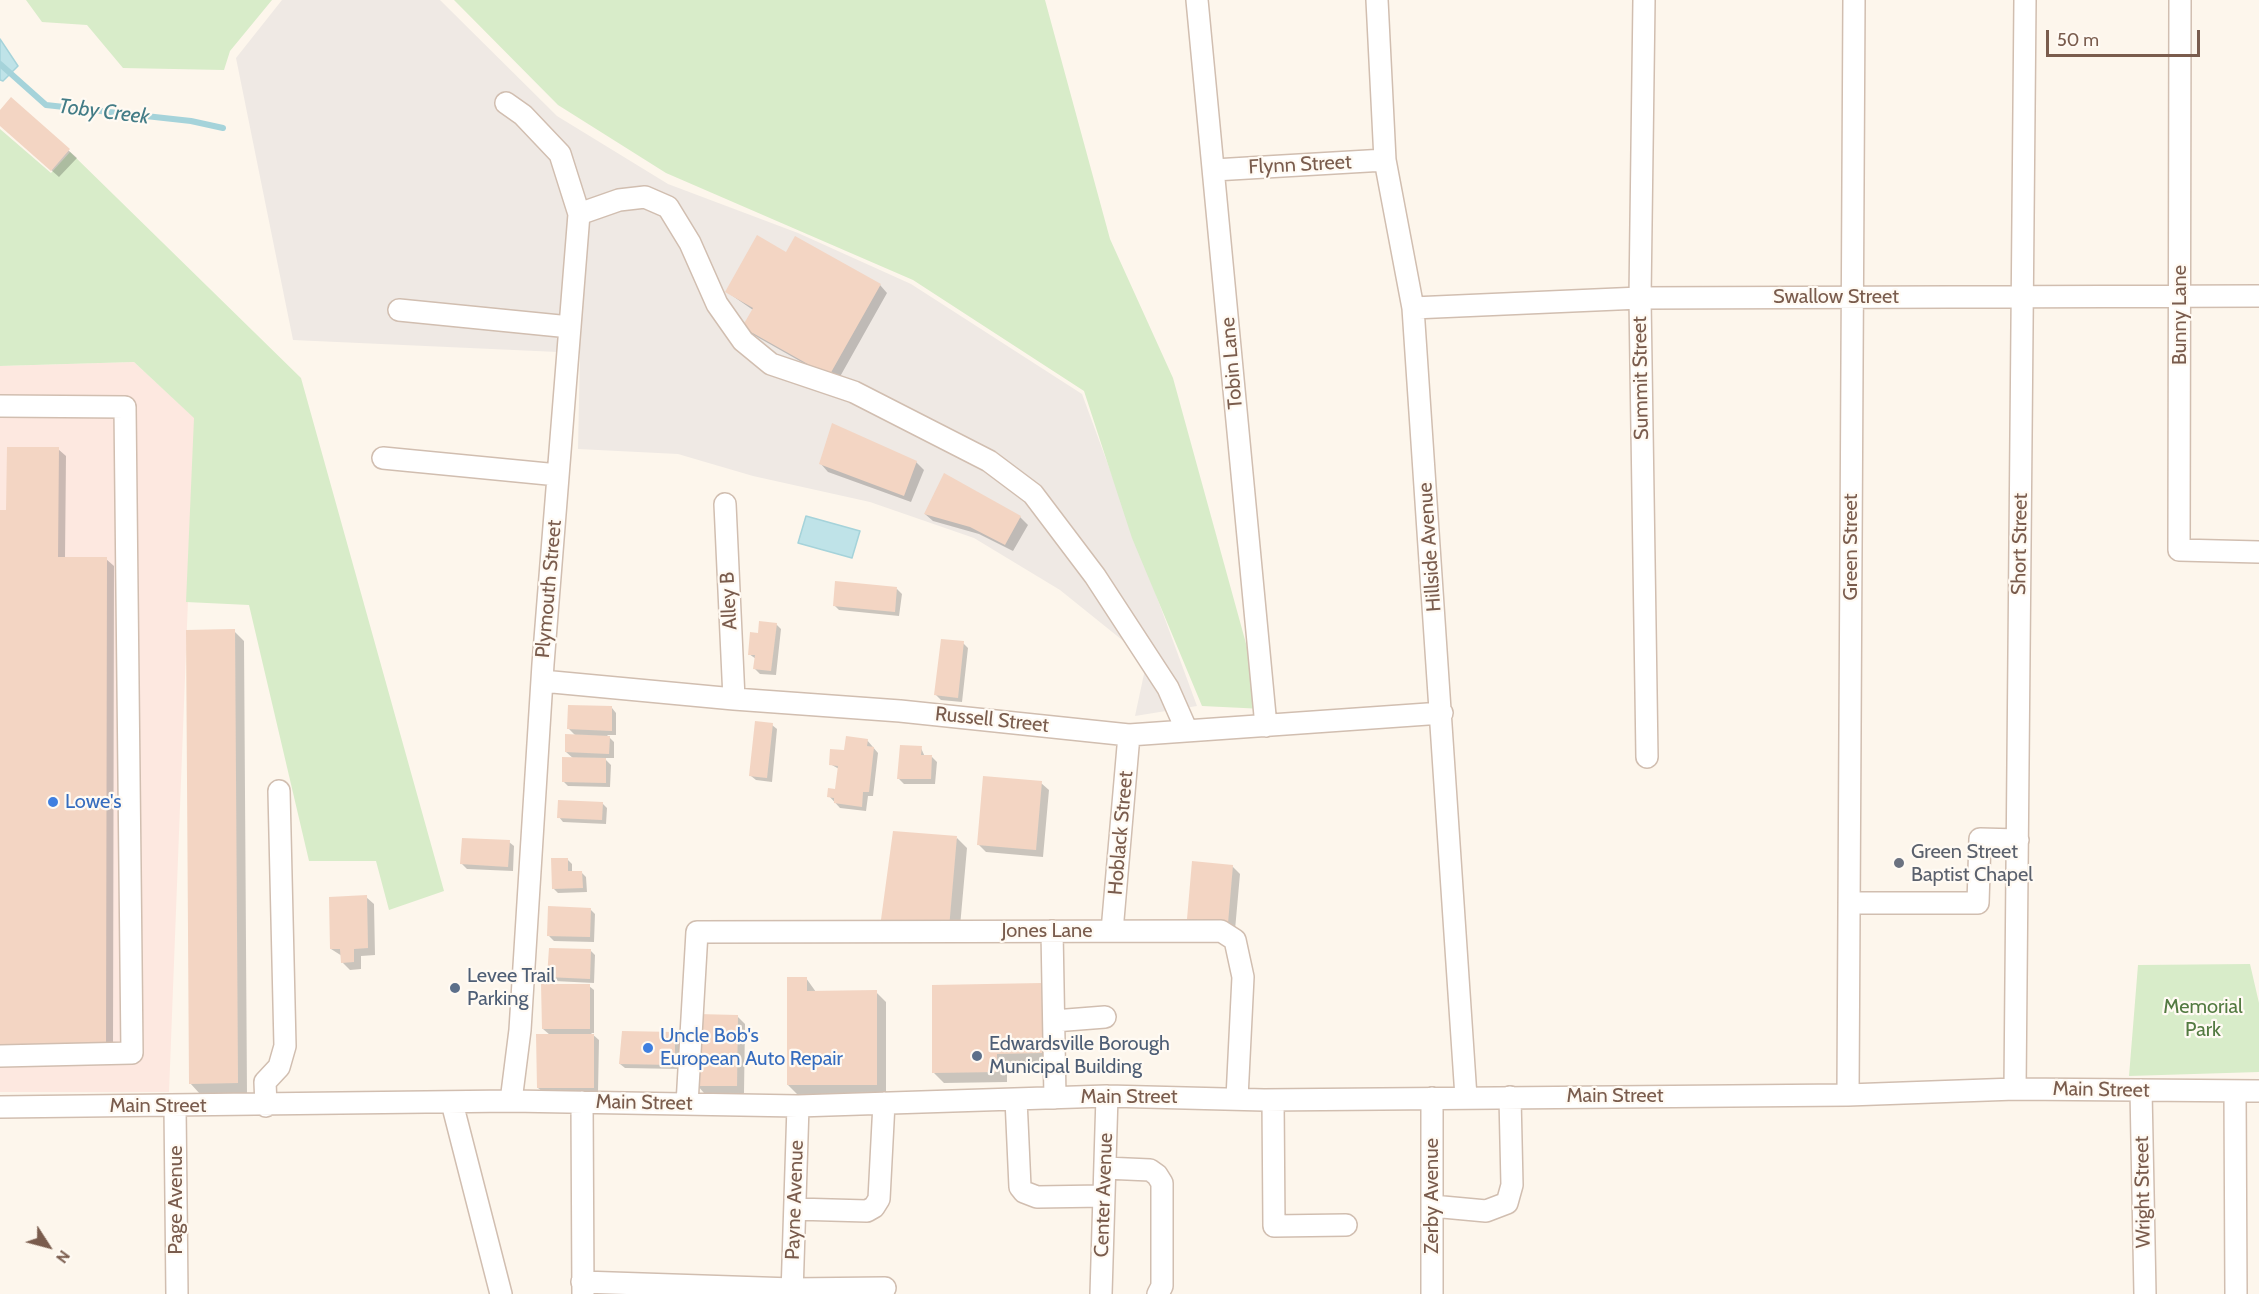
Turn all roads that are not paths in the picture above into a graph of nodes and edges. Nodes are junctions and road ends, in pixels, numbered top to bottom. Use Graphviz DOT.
graph roads {
  1 [pos="1197,0"];
  2 [pos="1377,0"];
  3 [pos="1644,0"];
  4 [pos="1854,0"];
  5 [pos="2025,0"];
  6 [pos="2180,0"];
  7 [pos="506,103"];
  8 [pos="1385,160"];
  9 [pos="1214,170"];
  10 [pos="579,214"];
  11 [pos="2022,295"];
  12 [pos="2259,296"];
  13 [pos="1853,297"];
  14 [pos="2180,297"];
  15 [pos="1640,298"];
  16 [pos="1413,308"];
  17 [pos="399,310"];
  18 [pos="570,327"];
  19 [pos="0,406"];
  20 [pos="383,458"];
  21 [pos="558,475"];
  22 [pos="725,504"];
  23 [pos="2259,552"];
  24 [pos="542,681"];
  25 [pos="734,699"];
  26 [pos="1442,713"];
  27 [pos="1266,726"];
  28 [pos="1187,731"];
  29 [pos="1130,735"];
  30 [pos="1647,757"];
  31 [pos="279,791"];
  32 [pos="2018,840"];
  33 [pos="1849,903"];
  34 [pos="1052,931"];
  35 [pos="1112,931"];
  36 [pos="1104,1017"];
  37 [pos="1054,1021"];
  38 [pos="0,1056"];
  39 [pos="2015,1089"];
  40 [pos="2141,1090"];
  41 [pos="2235,1091"];
  42 [pos="2259,1091"];
  43 [pos="1848,1095"];
  44 [pos="1107,1096"];
  45 [pos="1466,1097"];
  46 [pos="1510,1097"];
  47 [pos="1055,1098"];
  48 [pos="1237,1098"];
  49 [pos="1432,1098"];
  50 [pos="1016,1099"];
  51 [pos="1273,1100"];
  52 [pos="511,1101"];
  53 [pos="582,1102"];
  54 [pos="452,1103"];
  55 [pos="884,1103"];
  56 [pos="687,1104"];
  57 [pos="175,1106"];
  58 [pos="266,1106"];
  59 [pos="798,1106"];
  60 [pos="0,1107"];
  61 [pos="1105,1168"];
  62 [pos="1104,1196"];
  63 [pos="1432,1206"];
  64 [pos="795,1209"];
  65 [pos="1346,1225"];
  66 [pos="582,1288"];
  67 [pos="885,1288"];
  68 [pos="792,1291"];
  69 [pos="177,1294"];
  70 [pos="501,1294"];
  71 [pos="1101,1294"];
  72 [pos="1158,1294"];
  73 [pos="1432,1294"];
  74 [pos="2145,1294"];
  75 [pos="2236,1294"];
  1 -- 9 [label="street, Tobin Lane"];
  2 -- 8 [label="street, Hillside Avenue"];
  3 -- 15 [label="street, Summit Street"];
  4 -- 13 [label="street, Green Street"];
  5 -- 11 [label="street, Short Street"];
  6 -- 14 [label="street, Bunny Lane"];
  7 -- 10 [label="street, Plymouth Street"];
  8 -- 9 [label="street, Flynn Street"];
  8 -- 16 [label="street, Hillside Avenue"];
  9 -- 27 [label="street, Tobin Lane"];
  10 -- 18 [label="street, Plymouth Street"];
  10 -- 28 [label="street"];
  11 -- 13 [label="street, Swallow Street"];
  11 -- 14 [label="street, Swallow Street"];
  11 -- 32 [label="street, Short Street"];
  12 -- 14 [label="street, Swallow Street"];
  13 -- 15 [label="street, Swallow Street"];
  13 -- 33 [label="street, Green Street"];
  14 -- 23 [label="street, Bunny Lane"];
  15 -- 16 [label="street, Swallow Street"];
  15 -- 30 [label="street, Summit Street"];
  16 -- 26 [label="street, Hillside Avenue"];
  17 -- 18 [label="street"];
  18 -- 21 [label="street, Plymouth Street"];
  19 -- 38 [label="street"];
  20 -- 21 [label="street"];
  21 -- 24 [label="street, Plymouth Street"];
  22 -- 25 [label="street, Alley B"];
  24 -- 25 [label="street, Russell Street"];
  24 -- 52 [label="street, Plymouth Street"];
  25 -- 29 [label="street, Russell Street"];
  26 -- 27 [label="street, Russell Street"];
  26 -- 45 [label="street, Hillside Avenue"];
  27 -- 28 [label="street, Russell Street"];
  28 -- 29 [label="street, Russell Street"];
  29 -- 35 [label="street, Hoblack Street"];
  31 -- 58 [label="street"];
  32 -- 33 [label="street"];
  32 -- 39 [label="street, Short Street"];
  33 -- 43 [label="street, Green Street"];
  34 -- 35 [label="street, Jones Lane"];
  34 -- 37 [label="street"];
  34 -- 56 [label="street, Jones Lane"];
  35 -- 48 [label="street, Jones Lane"];
  36 -- 37 [label="street"];
  37 -- 47 [label="street"];
  39 -- 40 [label="street, Main Street"];
  39 -- 43 [label="street, Main Street"];
  40 -- 41 [label="street, Main Street"];
  40 -- 74 [label="street, Wright Street"];
  41 -- 42 [label="street, Main Street"];
  41 -- 75 [label="street"];
  43 -- 46 [label="street, Main Street"];
  44 -- 47 [label="street, Main Street"];
  44 -- 48 [label="street, Main Street"];
  44 -- 61 [label="street, Center Avenue"];
  45 -- 46 [label="street, Main Street"];
  45 -- 49 [label="street, Main Street"];
  46 -- 63 [label="street"];
  47 -- 50 [label="street, Main Street"];
  48 -- 51 [label="street, Main Street"];
  49 -- 51 [label="street, Main Street"];
  49 -- 63 [label="street, Zerby Avenue"];
  50 -- 55 [label="street, Main Street"];
  50 -- 62 [label="street"];
  51 -- 65 [label="street"];
  52 -- 53 [label="street, Main Street"];
  52 -- 54 [label="street, Main Street"];
  53 -- 56 [label="street, Main Street"];
  53 -- 66 [label="street"];
  54 -- 58 [label="street, Main Street"];
  54 -- 70 [label="street"];
  55 -- 59 [label="street, Main Street"];
  55 -- 64 [label="street"];
  56 -- 59 [label="street, Main Street"];
  57 -- 58 [label="street, Main Street"];
  57 -- 60 [label="street, Main Street"];
  57 -- 69 [label="street, Page Avenue"];
  59 -- 64 [label="street, Payne Avenue"];
  61 -- 62 [label="street, Center Avenue"];
  61 -- 72 [label="street"];
  62 -- 71 [label="street, Center Avenue"];
  63 -- 73 [label="street, Zerby Avenue"];
  64 -- 68 [label="street, Payne Avenue"];
  66 -- 68 [label="street"];
  67 -- 68 [label="street"];
}
